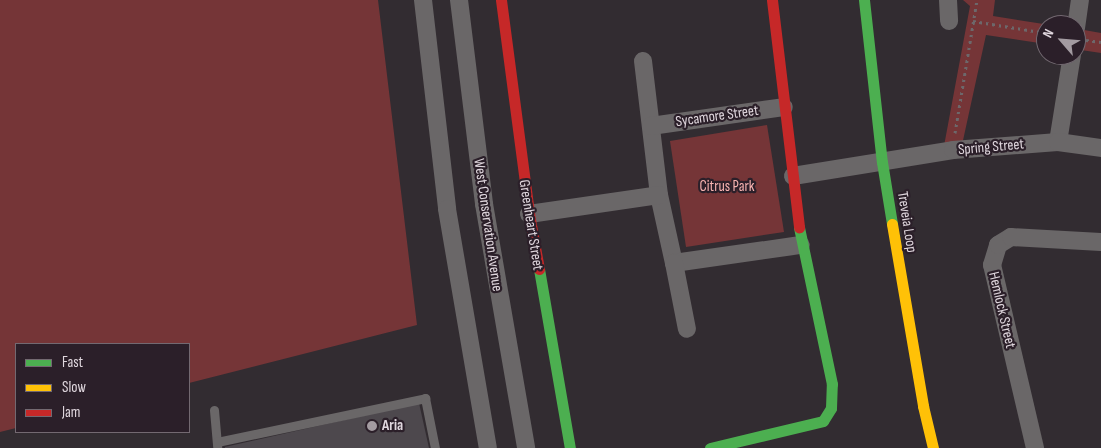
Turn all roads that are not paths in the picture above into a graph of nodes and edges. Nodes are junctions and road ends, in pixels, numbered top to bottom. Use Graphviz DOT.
graph roads {
  1 [pos="423,0"];
  2 [pos="460,0"];
  3 [pos="501,0"];
  4 [pos="772,0"];
  5 [pos="864,0"];
  6 [pos="948,0"];
  7 [pos="1080,0"];
  8 [pos="1078,15"];
  9 [pos="949,21"];
  10 [pos="643,61"];
  11 [pos="1070,65"];
  12 [pos="784,107"];
  13 [pos="651,126"];
  14 [pos="1058,142"];
  15 [pos="1101,148"];
  16 [pos="882,162"];
  17 [pos="793,176"];
  18 [pos="659,195"];
  19 [pos="529,214"];
  20 [pos="1101,242"];
  21 [pos="801,245"];
  22 [pos="674,263"];
  23 [pos="686,329"];
  24 [pos="214,410"];
  25 [pos="217,445"];
  26 [pos="436,448"];
  27 [pos="488,448"];
  28 [pos="526,448"];
  29 [pos="570,448"];
  30 [pos="710,448"];
  31 [pos="933,448"];
  32 [pos="1035,448"];
  1 -- 27 [label="street"];
  2 -- 28 [label="street, West Conservation Avenue"];
  3 -- 19 [label="street, Greenheart Street"];
  4 -- 12 [label="street"];
  5 -- 16 [label="street, Treveia Loop"];
  6 -- 9 [label="street"];
  7 -- 8 [label="street"];
  10 -- 13 [label="street"];
  11 -- 14 [label="street"];
  12 -- 13 [label="street, Sycamore Street"];
  12 -- 17 [label="street"];
  13 -- 18 [label="street"];
  14 -- 15 [label="street, Spring Street"];
  14 -- 16 [label="street, Spring Street"];
  16 -- 17 [label="street"];
  16 -- 31 [label="street, Treveia Loop"];
  17 -- 21 [label="street"];
  18 -- 19 [label="street"];
  18 -- 22 [label="street"];
  19 -- 29 [label="street, Greenheart Street"];
  20 -- 32 [label="street, Hemlock Street"];
  21 -- 22 [label="street"];
  21 -- 30 [label="street"];
  22 -- 23 [label="street"];
  24 -- 25 [label="lane"];
  25 -- 26 [label="lane"];
}
